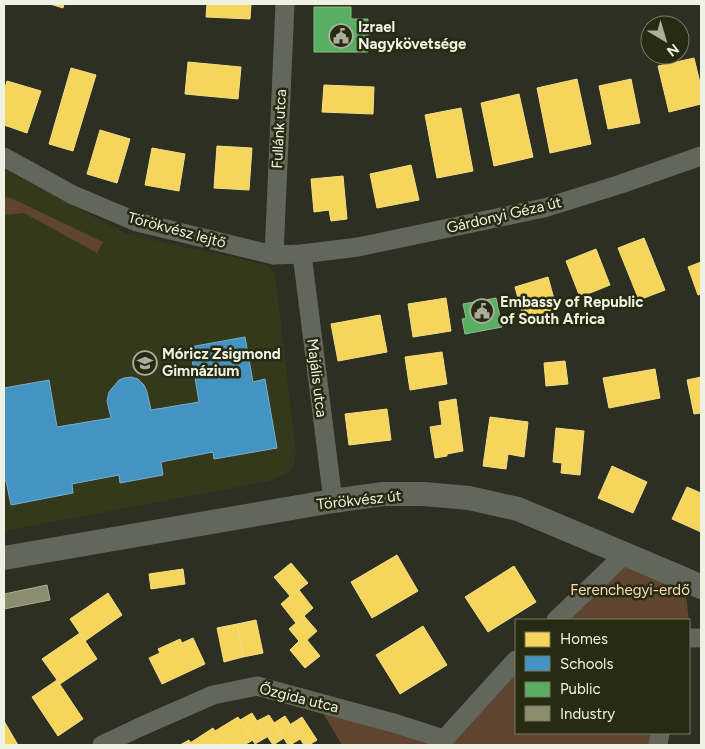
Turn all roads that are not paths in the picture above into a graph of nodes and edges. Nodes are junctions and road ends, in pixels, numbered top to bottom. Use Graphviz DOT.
graph roads {
  1 [pos="285,4"];
  2 [pos="701,156"];
  3 [pos="4,157"];
  4 [pos="302,254"];
  5 [pos="274,255"];
  6 [pos="333,501"];
  7 [pos="625,554"];
  8 [pos="4,558"];
  9 [pos="701,587"];
  10 [pos="557,619"];
  11 [pos="515,661"];
  12 [pos="442,742"];
  13 [pos="102,745"];
  1 -- 5 [label="street, Fullánk utca"];
  2 -- 4 [label="street, Gárdonyi Géza út"];
  3 -- 5 [label="street, Törökvész lejtő"];
  4 -- 5 [label="street, Törökvész lejtő"];
  4 -- 6 [label="street, Majális utca"];
  6 -- 7 [label="street, Törökvész út"];
  6 -- 8 [label="street, Törökvész út"];
  7 -- 9 [label="street, Törökvész út"];
  7 -- 10 [label="street"];
  11 -- 12 [label="street"];
  12 -- 13 [label="street, Őzgida utca"];
}
